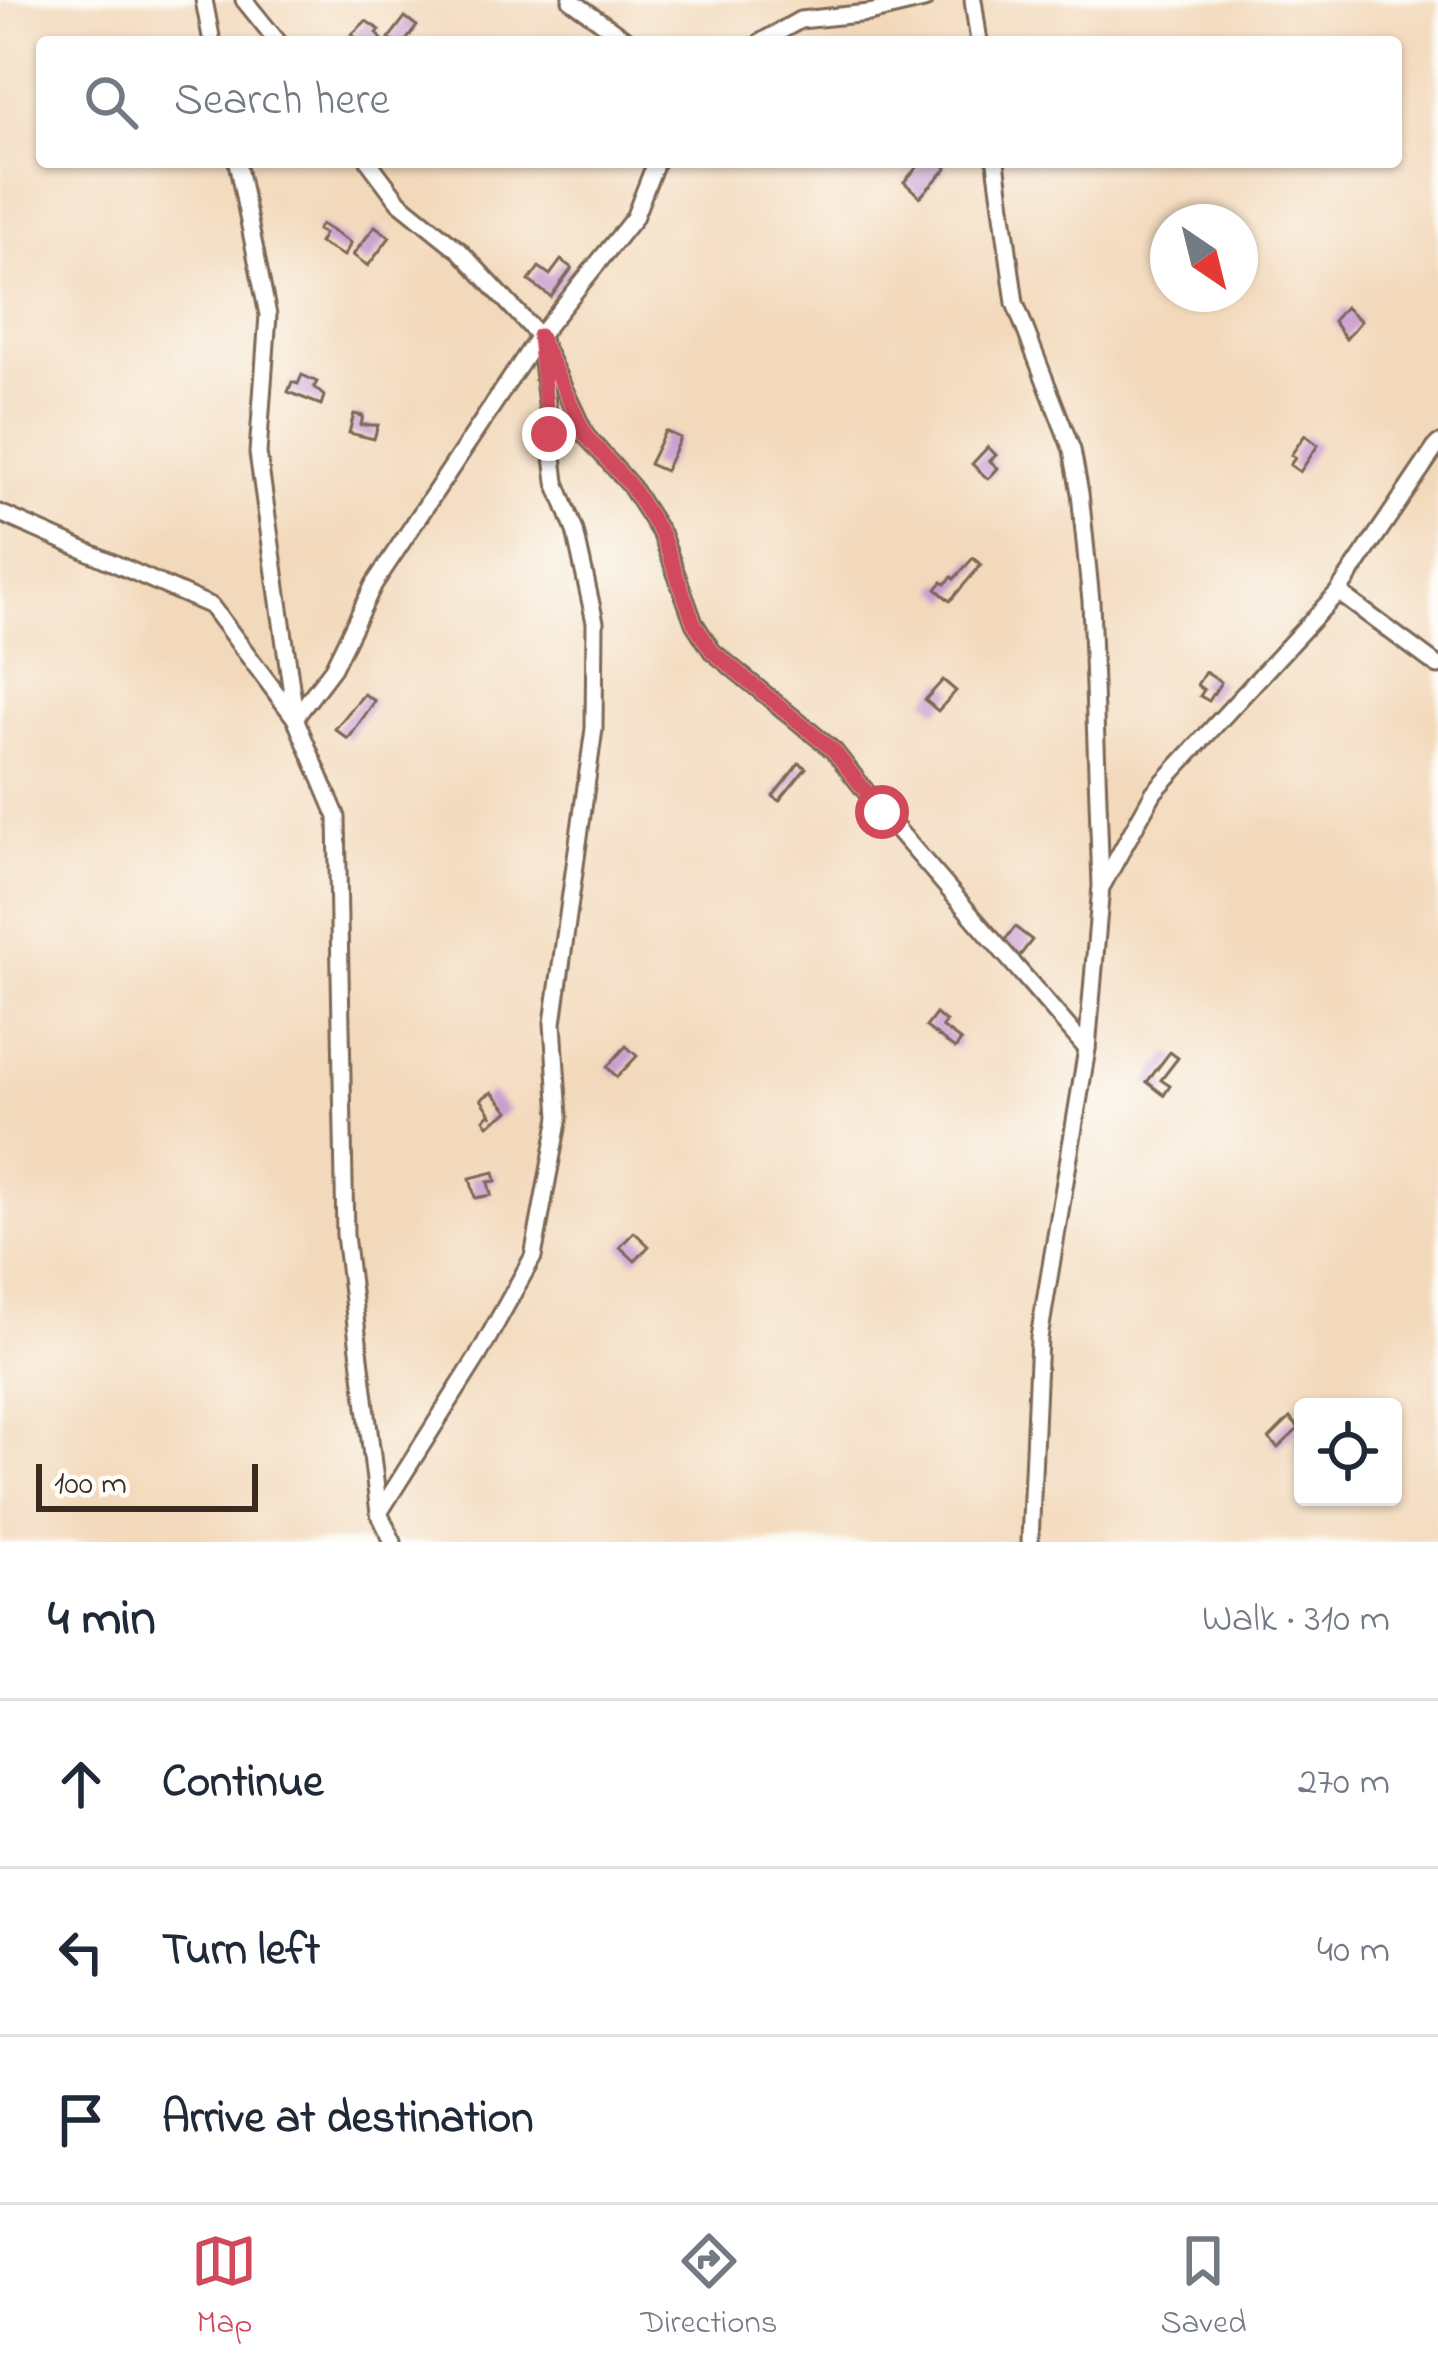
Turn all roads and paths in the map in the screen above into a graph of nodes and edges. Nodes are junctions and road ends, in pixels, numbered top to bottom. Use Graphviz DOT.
graph roads {
  1 [pos="203,0"];
  2 [pos="244,0"];
  3 [pos="571,0"];
  4 [pos="924,0"];
  5 [pos="973,0"];
  6 [pos="211,36"];
  7 [pos="273,36"];
  8 [pos="621,36"];
  9 [pos="772,36"];
  10 [pos="978,36"];
  11 [pos="238,168"];
  12 [pos="374,168"];
  13 [pos="654,168"];
  14 [pos="996,168"];
  15 [pos="539,336"];
  16 [pos="1438,444"];
  17 [pos="0,513"];
  18 [pos="1338,592"];
  19 [pos="1438,667"];
  20 [pos="295,718"];
  21 [pos="1101,886"];
  22 [pos="1087,1049"];
  23 [pos="379,1513"];
  24 [pos="393,1542"];
  25 [pos="1030,1542"];
  1 -- 6 [label="street"];
  2 -- 7 [label="street"];
  3 -- 8 [label="street"];
  4 -- 9 [label="street"];
  5 -- 10 [label="street"];
  11 -- 20 [label="street"];
  12 -- 15 [label="street"];
  13 -- 15 [label="street"];
  14 -- 21 [label="street"];
  15 -- 20 [label="street"];
  15 -- 22 [label="street"];
  15 -- 23 [label="street"];
  16 -- 18 [label="street"];
  17 -- 20 [label="street"];
  18 -- 19 [label="street"];
  18 -- 21 [label="street"];
  20 -- 23 [label="street"];
  21 -- 22 [label="street"];
  22 -- 25 [label="street"];
  23 -- 24 [label="street"];
}
